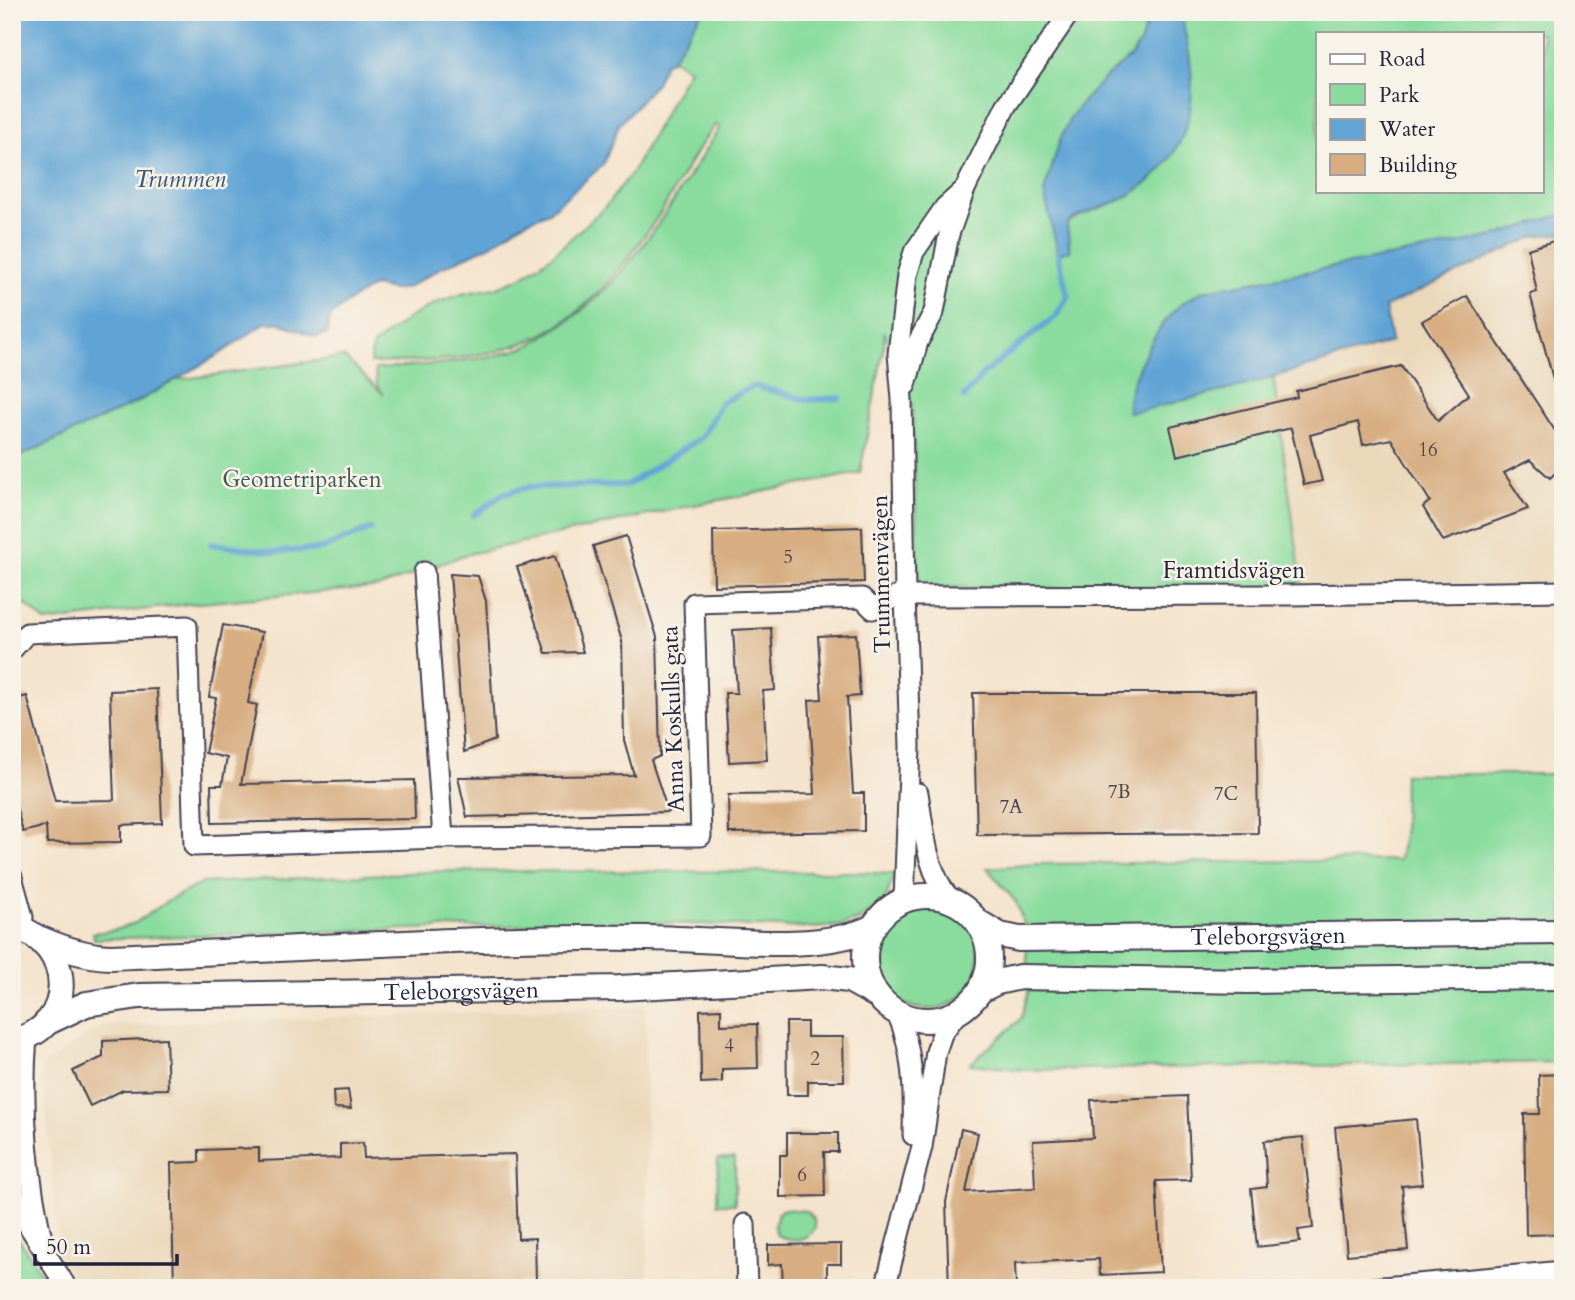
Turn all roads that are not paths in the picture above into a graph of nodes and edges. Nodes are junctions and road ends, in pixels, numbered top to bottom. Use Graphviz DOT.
graph roads {
  1 [pos="1070,12"];
  2 [pos="965,189"];
  3 [pos="902,400"];
  4 [pos="424,572"];
  5 [pos="1563,591"];
  6 [pos="905,596"];
  7 [pos="12,650"];
  8 [pos="910,747"];
  9 [pos="443,838"];
  10 [pos="12,877"];
  11 [pos="904,900"];
  12 [pos="951,900"];
  13 [pos="978,922"];
  14 [pos="873,927"];
  15 [pos="25,931"];
  16 [pos="1563,932"];
  17 [pos="1563,978"];
  18 [pos="981,990"];
  19 [pos="878,996"];
  20 [pos="897,1013"];
  21 [pos="958,1013"];
  22 [pos="28,1033"];
  23 [pos="913,1174"];
  24 [pos="12,1188"];
  25 [pos="745,1224"];
  26 [pos="44,1248"];
  27 [pos="1563,1271"];
  28 [pos="67,1288"];
  29 [pos="747,1288"];
  30 [pos="885,1288"];
  31 [pos="1372,1288"];
  1 -- 2 [label="street, Trummenvägen"];
  2 -- 3 [label="street, Trummenvägen"];
  2 -- 3 [label="street, Trummenvägen"];
  3 -- 6 [label="street, Trummenvägen"];
  4 -- 9 [label="street"];
  5 -- 6 [label="street, Framtidsvägen"];
  6 -- 8 [label="street, Trummenvägen"];
  6 -- 9 [label="street, Anna Koskulls gata"];
  7 -- 9 [label="street, Anna Koskulls gata"];
  8 -- 11 [label="street, Trummenvägen"];
  8 -- 12 [label="street, Trummenvägen"];
  10 -- 15 [label="street"];
  11 -- 12 [label="main road"];
  11 -- 14 [label="main road"];
  12 -- 13 [label="main road"];
  13 -- 16 [label="main road, Teleborgsvägen"];
  13 -- 18 [label="main road"];
  14 -- 15 [label="main road"];
  14 -- 19 [label="main road"];
  15 -- 22 [label="main road"];
  17 -- 18 [label="main road, Teleborgsvägen"];
  18 -- 21 [label="main road"];
  19 -- 20 [label="main road"];
  19 -- 22 [label="main road, Teleborgsvägen"];
  20 -- 21 [label="main road"];
  20 -- 23 [label="street"];
  21 -- 23 [label="street"];
  22 -- 26 [label="street"];
  23 -- 30 [label="street"];
  24 -- 26 [label="street"];
  25 -- 29 [label="street"];
  26 -- 28 [label="street"];
  27 -- 31 [label="street"];
}
